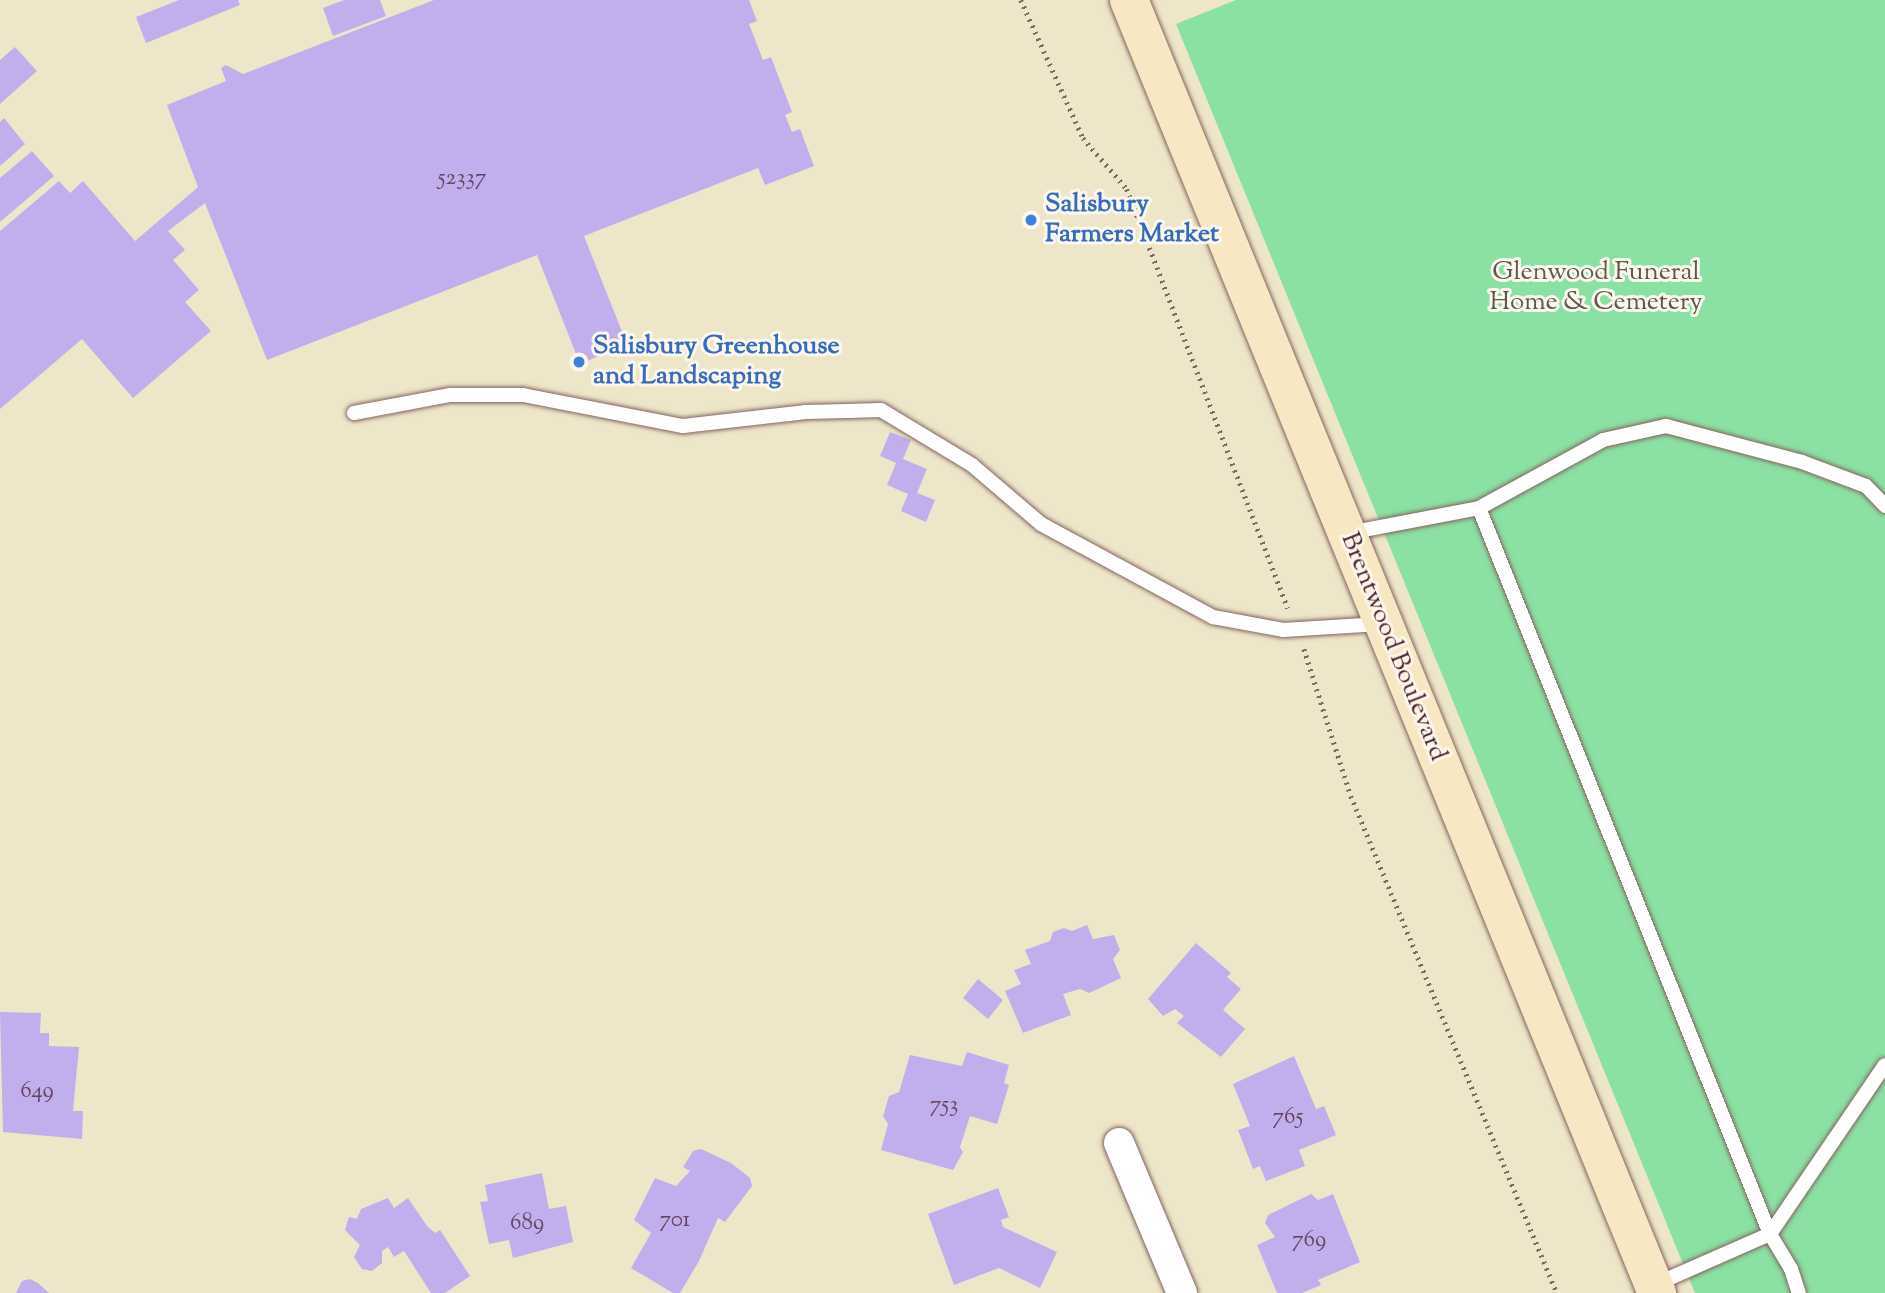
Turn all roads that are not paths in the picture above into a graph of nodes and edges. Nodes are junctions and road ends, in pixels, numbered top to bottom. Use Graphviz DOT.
graph roads {
  1 [pos="1129,0"];
  2 [pos="354,413"];
  3 [pos="1885,506"];
  4 [pos="1479,508"];
  5 [pos="1347,533"];
  6 [pos="1383,624"];
  7 [pos="1885,1065"];
  8 [pos="1119,1143"];
  9 [pos="1770,1234"];
  10 [pos="1655,1289"];
  11 [pos="1181,1293"];
  12 [pos="1799,1293"];
  1 -- 5 [label="street, Brentwood Boulevard"];
  2 -- 6 [label="lane"];
  3 -- 4 [label="lane"];
  4 -- 5 [label="lane"];
  4 -- 9 [label="lane"];
  5 -- 6 [label="street, Brentwood Boulevard"];
  6 -- 10 [label="street, Brentwood Boulevard"];
  7 -- 9 [label="lane"];
  8 -- 11 [label="street"];
  9 -- 10 [label="lane"];
  9 -- 12 [label="lane"];
}
